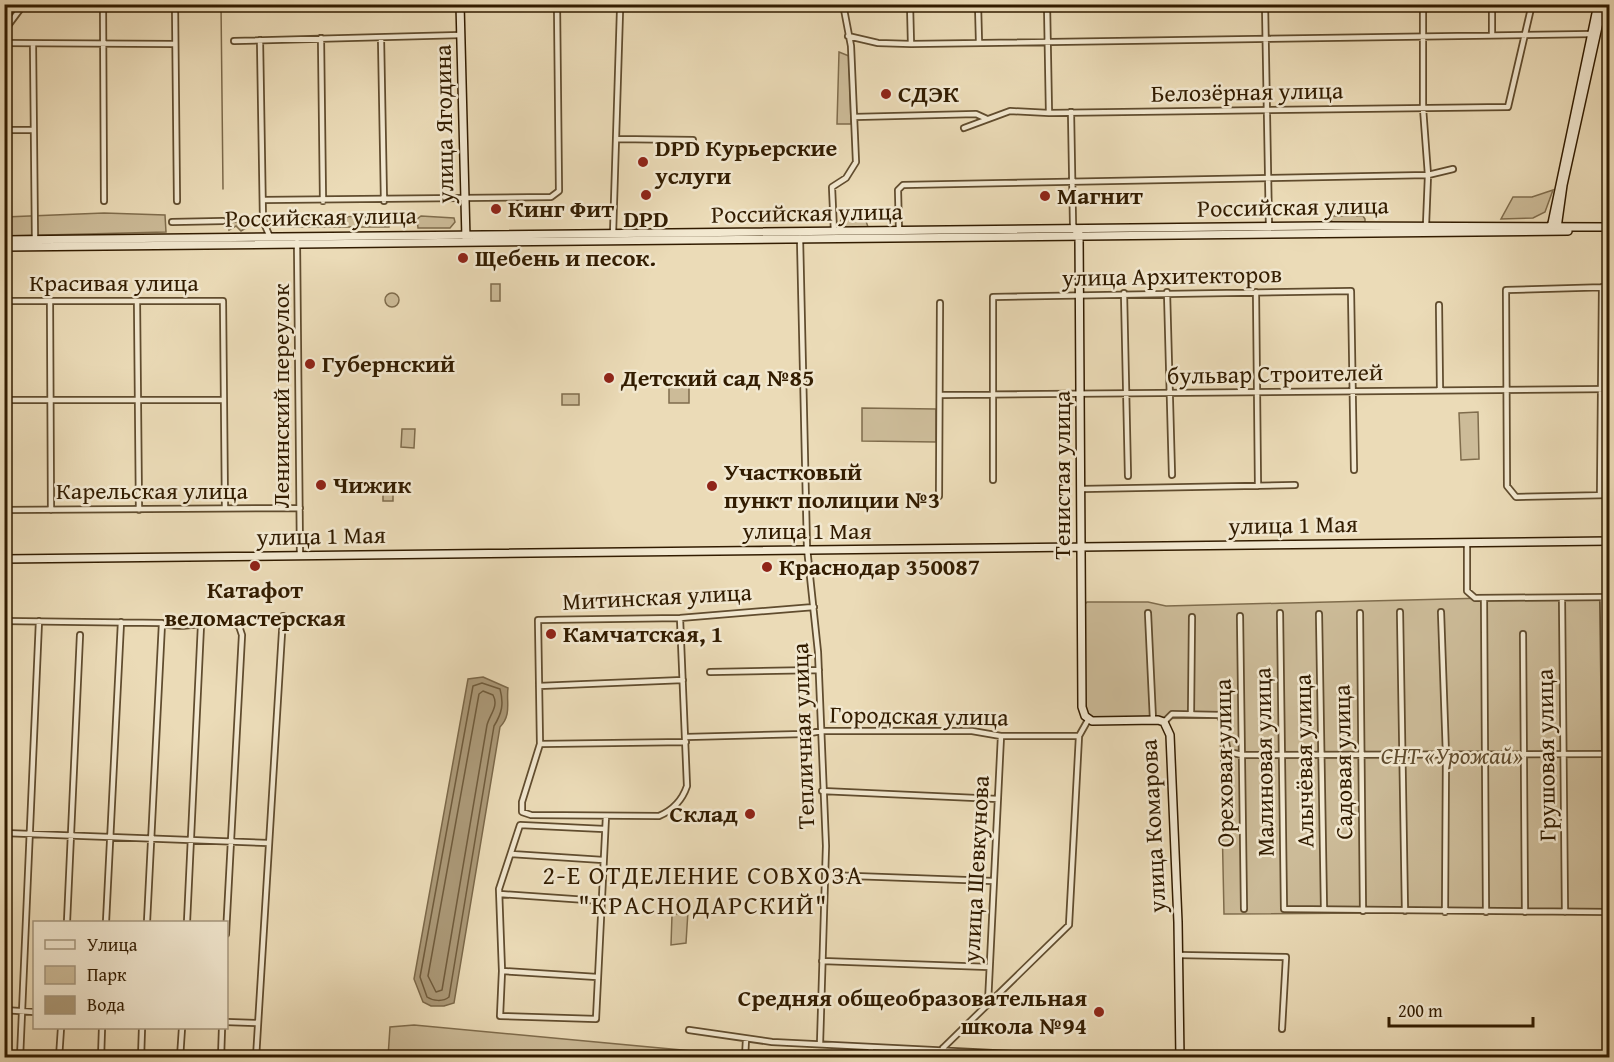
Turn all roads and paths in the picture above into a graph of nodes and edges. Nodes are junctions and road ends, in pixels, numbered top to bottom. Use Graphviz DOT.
graph roads {
  1 [pos="24,4"];
  2 [pos="103,4"];
  3 [pos="175,4"];
  4 [pos="460,4"];
  5 [pos="558,4"];
  6 [pos="843,4"];
  7 [pos="910,4"];
  8 [pos="978,4"];
  9 [pos="1047,4"];
  10 [pos="1265,4"];
  11 [pos="1424,4"];
  12 [pos="1492,4"];
  13 [pos="1532,4"];
  14 [pos="1598,4"];
  15 [pos="1603,4"];
  16 [pos="620,12"];
  17 [pos="4,31"];
  18 [pos="1594,34"];
  19 [pos="461,35"];
  20 [pos="1492,35"];
  21 [pos="1525,35"];
  22 [pos="848,36"];
  23 [pos="1424,36"];
  24 [pos="321,38"];
  25 [pos="381,38"];
  26 [pos="1267,38"];
  27 [pos="234,40"];
  28 [pos="260,40"];
  29 [pos="979,42"];
  30 [pos="4,43"];
  31 [pos="1047,43"];
  32 [pos="33,44"];
  33 [pos="175,44"];
  34 [pos="911,44"];
  35 [pos="103,46"];
  36 [pos="1423,108"];
  37 [pos="1268,110"];
  38 [pos="1071,112"];
  39 [pos="1048,113"];
  40 [pos="854,117"];
  41 [pos="987,119"];
  42 [pos="964,128"];
  43 [pos="4,130"];
  44 [pos="32,130"];
  45 [pos="616,139"];
  46 [pos="693,140"];
  47 [pos="1453,169"];
  48 [pos="1428,175"];
  49 [pos="1269,178"];
  50 [pos="1072,182"];
  51 [pos="465,199"];
  52 [pos="263,200"];
  53 [pos="104,201"];
  54 [pos="177,201"];
  55 [pos="323,201"];
  56 [pos="384,201"];
  57 [pos="223,221"];
  58 [pos="172,222"];
  59 [pos="465,222"];
  60 [pos="1269,227"];
  61 [pos="1426,228"];
  62 [pos="1554,228"];
  63 [pos="1610,228"];
  64 [pos="899,231"];
  65 [pos="834,232"];
  66 [pos="1076,233"];
  67 [pos="613,234"];
  68 [pos="452,235"];
  69 [pos="480,235"];
  70 [pos="800,236"];
  71 [pos="270,237"];
  72 [pos="466,238"];
  73 [pos="4,240"];
  74 [pos="35,240"];
  75 [pos="297,240"];
  76 [pos="4,247"];
  77 [pos="1602,287"];
  78 [pos="1610,287"];
  79 [pos="1167,292"];
  80 [pos="1256,292"];
  81 [pos="1124,293"];
  82 [pos="1080,295"];
  83 [pos="4,301"];
  84 [pos="50,301"];
  85 [pos="137,301"];
  86 [pos="940,303"];
  87 [pos="1439,305"];
  88 [pos="1601,389"];
  89 [pos="1610,389"];
  90 [pos="1440,390"];
  91 [pos="1507,390"];
  92 [pos="1353,392"];
  93 [pos="1128,393"];
  94 [pos="1256,393"];
  95 [pos="994,394"];
  96 [pos="1082,394"];
  97 [pos="1170,394"];
  98 [pos="940,395"];
  99 [pos="4,400"];
  100 [pos="223,400"];
  101 [pos="50,401"];
  102 [pos="137,401"];
  103 [pos="1354,470"];
  104 [pos="1172,475"];
  105 [pos="1128,476"];
  106 [pos="993,480"];
  107 [pos="1295,485"];
  108 [pos="1258,486"];
  109 [pos="1082,489"];
  110 [pos="1600,495"];
  111 [pos="1610,495"];
  112 [pos="939,496"];
  113 [pos="225,508"];
  114 [pos="300,508"];
  115 [pos="4,510"];
  116 [pos="51,510"];
  117 [pos="139,510"];
  118 [pos="1610,541"];
  119 [pos="1467,543"];
  120 [pos="1082,547"];
  121 [pos="807,551"];
  122 [pos="300,556"];
  123 [pos="4,559"];
  124 [pos="1610,597"];
  125 [pos="1484,598"];
  126 [pos="1603,598"];
  127 [pos="1562,599"];
  128 [pos="813,604"];
  129 [pos="1401,612"];
  130 [pos="1441,612"];
  131 [pos="1148,613"];
  132 [pos="1280,613"];
  133 [pos="1360,613"];
  134 [pos="1319,614"];
  135 [pos="283,616"];
  136 [pos="1240,616"];
  137 [pos="1192,617"];
  138 [pos="680,618"];
  139 [pos="4,621"];
  140 [pos="39,621"];
  141 [pos="121,622"];
  142 [pos="162,623"];
  143 [pos="201,625"];
  144 [pos="1523,634"];
  145 [pos="80,635"];
  146 [pos="819,670"];
  147 [pos="711,672"];
  148 [pos="683,680"];
  149 [pos="539,686"];
  150 [pos="1191,713"];
  151 [pos="1089,720"];
  152 [pos="1154,720"];
  153 [pos="1165,724"];
  154 [pos="822,731"];
  155 [pos="1001,736"];
  156 [pos="1079,736"];
  157 [pos="686,739"];
  158 [pos="540,744"];
  159 [pos="1525,754"];
  160 [pos="1565,754"];
  161 [pos="1607,754"];
  162 [pos="1242,755"];
  163 [pos="1282,755"];
  164 [pos="1403,755"];
  165 [pos="1446,755"];
  166 [pos="1485,755"];
  167 [pos="1323,756"];
  168 [pos="1361,756"];
  169 [pos="822,791"];
  170 [pos="998,799"];
  171 [pos="609,816"];
  172 [pos="604,829"];
  173 [pos="4,833"];
  174 [pos="30,834"];
  175 [pos="72,836"];
  176 [pos="110,837"];
  177 [pos="151,838"];
  178 [pos="190,840"];
  179 [pos="231,842"];
  180 [pos="268,843"];
  181 [pos="511,854"];
  182 [pos="603,860"];
  183 [pos="826,875"];
  184 [pos="993,881"];
  185 [pos="500,894"];
  186 [pos="601,901"];
  187 [pos="1244,909"];
  188 [pos="1323,909"];
  189 [pos="1363,911"];
  190 [pos="1405,911"];
  191 [pos="1445,912"];
  192 [pos="1486,912"];
  193 [pos="1525,912"];
  194 [pos="1565,912"];
  195 [pos="1608,912"];
  196 [pos="67,921"];
  197 [pos="106,921"];
  198 [pos="147,921"];
  199 [pos="187,921"];
  200 [pos="227,921"];
  201 [pos="1179,955"];
  202 [pos="822,961"];
  203 [pos="989,968"];
  204 [pos="502,972"];
  205 [pos="597,977"];
  206 [pos="988,1003"];
  207 [pos="4,1010"];
  208 [pos="22,1011"];
  209 [pos="33,1012"];
  210 [pos="228,1022"];
  211 [pos="258,1023"];
  212 [pos="61,1029"];
  213 [pos="102,1029"];
  214 [pos="142,1029"];
  215 [pos="182,1029"];
  216 [pos="222,1029"];
  217 [pos="1282,1029"];
  218 [pos="689,1030"];
  219 [pos="746,1039"];
  220 [pos="820,1044"];
  221 [pos="871,1047"];
  222 [pos="943,1048"];
  223 [pos="20,1058"];
  224 [pos="59,1058"];
  225 [pos="101,1058"];
  226 [pos="141,1058"];
  227 [pos="180,1058"];
  228 [pos="221,1058"];
  229 [pos="255,1058"];
  230 [pos="745,1058"];
  231 [pos="870,1058"];
  232 [pos="942,1058"];
  233 [pos="1092,1058"];
  234 [pos="1180,1058"];
  1 -- 17 [label="street"];
  2 -- 35 [label="street"];
  3 -- 33 [label="street"];
  4 -- 19 [label="street, улица Ягодина"];
  5 -- 51 [label="street"];
  6 -- 22 [label="street"];
  7 -- 34 [label="street"];
  8 -- 29 [label="street"];
  9 -- 31 [label="street"];
  10 -- 26 [label="street"];
  11 -- 23 [label="street"];
  12 -- 20 [label="street"];
  13 -- 21 [label="street"];
  14 -- 18 [label="street"];
  15 -- 18 [label="street"];
  16 -- 45 [label="street"];
  18 -- 21 [label="street"];
  18 -- 62 [label="street"];
  19 -- 25 [label="street"];
  19 -- 51 [label="street, улица Ягодина"];
  20 -- 21 [label="street"];
  20 -- 23 [label="street"];
  21 -- 36 [label="street, Белозёрная улица"];
  22 -- 34 [label="street"];
  22 -- 40 [label="street"];
  23 -- 26 [label="street"];
  23 -- 36 [label="street"];
  24 -- 25 [label="street"];
  24 -- 28 [label="street"];
  24 -- 55 [label="street"];
  25 -- 56 [label="street"];
  26 -- 31 [label="street"];
  26 -- 37 [label="street"];
  27 -- 28 [label="street"];
  28 -- 52 [label="street"];
  29 -- 31 [label="street"];
  29 -- 34 [label="street"];
  30 -- 32 [label="street"];
  31 -- 39 [label="street"];
  32 -- 35 [label="street"];
  32 -- 44 [label="street"];
  33 -- 35 [label="street"];
  33 -- 54 [label="street"];
  35 -- 53 [label="street"];
  36 -- 37 [label="street, Белозёрная улица"];
  36 -- 48 [label="street"];
  37 -- 38 [label="street, Белозёрная улица"];
  37 -- 49 [label="street"];
  38 -- 39 [label="street, Белозёрная улица"];
  38 -- 50 [label="street"];
  39 -- 41 [label="street, Белозёрная улица"];
  40 -- 41 [label="street, Белозёрная улица"];
  40 -- 65 [label="street"];
  41 -- 42 [label="street, Белозёрная улица"];
  43 -- 44 [label="street"];
  44 -- 74 [label="street"];
  45 -- 46 [label="street"];
  45 -- 67 [label="street"];
  47 -- 48 [label="street"];
  48 -- 49 [label="street"];
  48 -- 61 [label="street"];
  49 -- 50 [label="street"];
  49 -- 60 [label="street"];
  50 -- 64 [label="street"];
  50 -- 66 [label="street"];
  51 -- 56 [label="street"];
  51 -- 59 [label="street, улица Ягодина"];
  52 -- 55 [label="street"];
  52 -- 71 [label="street"];
  55 -- 56 [label="street"];
  57 -- 58 [label="street"];
  59 -- 68 [label="street"];
  59 -- 69 [label="street"];
  59 -- 72 [label="street, улица Ягодина"];
  60 -- 61 [label="street, Российская улица"];
  60 -- 66 [label="street, Российская улица"];
  61 -- 62 [label="street, Российская улица"];
  61 -- 66 [label="street, Российская улица"];
  62 -- 63 [label="street, Российская улица"];
  64 -- 65 [label="street, Российская улица"];
  64 -- 66 [label="street, Российская улица"];
  65 -- 70 [label="street, Российская улица"];
  66 -- 70 [label="street, Российская улица"];
  66 -- 82 [label="street, Тенистая улица"];
  67 -- 69 [label="street, Российская улица"];
  67 -- 70 [label="street, Российская улица"];
  68 -- 72 [label="street, Российская улица"];
  68 -- 75 [label="street, Российская улица"];
  69 -- 72 [label="street, Российская улица"];
  70 -- 72 [label="street, Российская улица"];
  70 -- 121 [label="street, Тепличная улица"];
  71 -- 74 [label="street, Российская улица"];
  71 -- 75 [label="street, Российская улица"];
  72 -- 75 [label="street, Российская улица"];
  73 -- 74 [label="street, Российская улица"];
  75 -- 76 [label="street, Российская улица"];
  75 -- 114 [label="street, Ленинский переулок"];
  77 -- 78 [label="street"];
  77 -- 88 [label="street"];
  77 -- 91 [label="street"];
  79 -- 80 [label="street, улица Архитекторов"];
  79 -- 81 [label="street, улица Архитекторов"];
  79 -- 97 [label="street"];
  80 -- 92 [label="street, улица Архитекторов"];
  80 -- 94 [label="street"];
  81 -- 82 [label="street, улица Архитекторов"];
  81 -- 93 [label="street"];
  82 -- 95 [label="street, улица Архитекторов"];
  82 -- 96 [label="street, Тенистая улица"];
  83 -- 84 [label="street, Красивая улица"];
  84 -- 85 [label="street, Красивая улица"];
  84 -- 101 [label="street"];
  85 -- 100 [label="street, Красивая улица"];
  85 -- 102 [label="street"];
  86 -- 98 [label="street"];
  87 -- 90 [label="street"];
  88 -- 89 [label="street, бульвар Строителей"];
  88 -- 91 [label="street, бульвар Строителей"];
  88 -- 110 [label="street"];
  90 -- 91 [label="street, бульвар Строителей"];
  90 -- 92 [label="street, бульвар Строителей"];
  91 -- 110 [label="street"];
  92 -- 94 [label="street, бульвар Строителей"];
  92 -- 103 [label="street"];
  93 -- 96 [label="street, бульвар Строителей"];
  93 -- 97 [label="street, бульвар Строителей"];
  93 -- 105 [label="street"];
  94 -- 97 [label="street, бульвар Строителей"];
  94 -- 108 [label="street"];
  95 -- 96 [label="street, бульвар Строителей"];
  95 -- 98 [label="street, бульвар Строителей"];
  95 -- 106 [label="street"];
  96 -- 109 [label="street, Тенистая улица"];
  97 -- 104 [label="street"];
  98 -- 112 [label="street"];
  99 -- 101 [label="street"];
  100 -- 102 [label="street"];
  100 -- 113 [label="street"];
  101 -- 102 [label="street"];
  101 -- 116 [label="street"];
  102 -- 117 [label="street"];
  107 -- 108 [label="street"];
  108 -- 109 [label="street"];
  109 -- 120 [label="street, Тенистая улица"];
  110 -- 111 [label="street"];
  113 -- 114 [label="street, Карельская улица"];
  113 -- 117 [label="street, Карельская улица"];
  114 -- 122 [label="street, Ленинский переулок"];
  115 -- 116 [label="street, Карельская улица"];
  116 -- 117 [label="street, Карельская улица"];
  118 -- 119 [label="street, улица 1 Мая"];
  119 -- 120 [label="street, улица 1 Мая"];
  119 -- 125 [label="street"];
  120 -- 121 [label="street, улица 1 Мая"];
  120 -- 151 [label="street, Тенистая улица"];
  121 -- 122 [label="street, улица 1 Мая"];
  121 -- 128 [label="street, Тепличная улица"];
  122 -- 123 [label="street, улица 1 Мая"];
  124 -- 126 [label="street"];
  125 -- 127 [label="street"];
  125 -- 166 [label="street"];
  126 -- 127 [label="street"];
  126 -- 161 [label="street"];
  127 -- 160 [label="street, Грушовая улица"];
  128 -- 138 [label="street, Митинская улица"];
  128 -- 146 [label="street, Тепличная улица"];
  129 -- 164 [label="street"];
  130 -- 165 [label="street"];
  131 -- 152 [label="street"];
  132 -- 163 [label="street, Малиновая улица"];
  133 -- 168 [label="street, Садовая улица"];
  134 -- 167 [label="street, Алычёвая улица"];
  135 -- 180 [label="street"];
  136 -- 162 [label="street, Ореховая улица"];
  137 -- 150 [label="street"];
  138 -- 148 [label="street"];
  138 -- 149 [label="street, Митинская улица"];
  139 -- 140 [label="street"];
  140 -- 141 [label="street"];
  140 -- 174 [label="street"];
  141 -- 142 [label="street"];
  141 -- 176 [label="street"];
  142 -- 143 [label="street"];
  142 -- 177 [label="street"];
  143 -- 178 [label="street"];
  143 -- 179 [label="street"];
  144 -- 159 [label="street"];
  145 -- 175 [label="street"];
  146 -- 147 [label="street"];
  146 -- 154 [label="street, Тепличная улица"];
  148 -- 149 [label="street"];
  148 -- 157 [label="street"];
  149 -- 158 [label="street"];
  150 -- 153 [label="street"];
  150 -- 162 [label="street"];
  151 -- 152 [label="street"];
  151 -- 156 [label="street"];
  152 -- 153 [label="street"];
  153 -- 201 [label="street, улица Комарова"];
  154 -- 155 [label="street, Городская улица"];
  154 -- 157 [label="street, Городская улица"];
  154 -- 169 [label="street, Тепличная улица"];
  155 -- 156 [label="street, Городская улица"];
  155 -- 170 [label="street, улица Шевкунова"];
  156 -- 206 [label="street"];
  157 -- 158 [label="street, Городская улица"];
  157 -- 171 [label="street"];
  158 -- 171 [label="street"];
  159 -- 160 [label="street"];
  159 -- 166 [label="street"];
  159 -- 193 [label="street"];
  160 -- 161 [label="street"];
  160 -- 194 [label="street, Грушовая улица"];
  161 -- 195 [label="street"];
  162 -- 163 [label="street"];
  162 -- 187 [label="street, Ореховая улица"];
  163 -- 167 [label="street"];
  163 -- 188 [label="street, Малиновая улица"];
  164 -- 165 [label="street"];
  164 -- 168 [label="street"];
  164 -- 190 [label="street"];
  165 -- 166 [label="street"];
  165 -- 191 [label="street"];
  166 -- 192 [label="street"];
  167 -- 168 [label="street"];
  167 -- 188 [label="street, Алычёвая улица"];
  168 -- 189 [label="street, Садовая улица"];
  169 -- 170 [label="street"];
  169 -- 183 [label="street, Тепличная улица"];
  170 -- 184 [label="street, улица Шевкунова"];
  171 -- 172 [label="street"];
  172 -- 181 [label="street"];
  172 -- 182 [label="street"];
  173 -- 174 [label="street"];
  174 -- 175 [label="street"];
  174 -- 208 [label="street"];
  175 -- 176 [label="street"];
  175 -- 196 [label="street"];
  176 -- 177 [label="street"];
  176 -- 197 [label="street"];
  177 -- 178 [label="street"];
  177 -- 198 [label="street"];
  178 -- 179 [label="street"];
  178 -- 199 [label="street"];
  179 -- 180 [label="street"];
  179 -- 200 [label="street"];
  180 -- 211 [label="street"];
  181 -- 182 [label="street"];
  181 -- 185 [label="street"];
  182 -- 186 [label="street"];
  183 -- 184 [label="street"];
  183 -- 202 [label="street, Тепличная улица"];
  184 -- 203 [label="street, улица Шевкунова"];
  185 -- 186 [label="street"];
  185 -- 204 [label="street"];
  186 -- 205 [label="street"];
  188 -- 189 [label="street"];
  189 -- 190 [label="street"];
  190 -- 191 [label="street"];
  191 -- 192 [label="street"];
  192 -- 193 [label="street"];
  193 -- 194 [label="street"];
  194 -- 195 [label="street"];
  201 -- 217 [label="street"];
  201 -- 234 [label="street"];
  202 -- 203 [label="street"];
  202 -- 220 [label="street, Тепличная улица"];
  203 -- 206 [label="street, улица Шевкунова"];
  204 -- 205 [label="street"];
  204 -- 205 [label="street"];
  206 -- 222 [label="street"];
  207 -- 208 [label="street"];
  208 -- 209 [label="street"];
  208 -- 223 [label="street"];
  210 -- 211 [label="street"];
  211 -- 229 [label="street"];
  212 -- 224 [label="street"];
  213 -- 225 [label="street"];
  214 -- 226 [label="street"];
  215 -- 227 [label="street"];
  216 -- 228 [label="street"];
  218 -- 219 [label="street"];
  219 -- 220 [label="street"];
  219 -- 230 [label="street"];
  220 -- 221 [label="street"];
  221 -- 222 [label="street"];
  221 -- 231 [label="street"];
  222 -- 232 [label="street"];
  222 -- 233 [label="street"];
}
